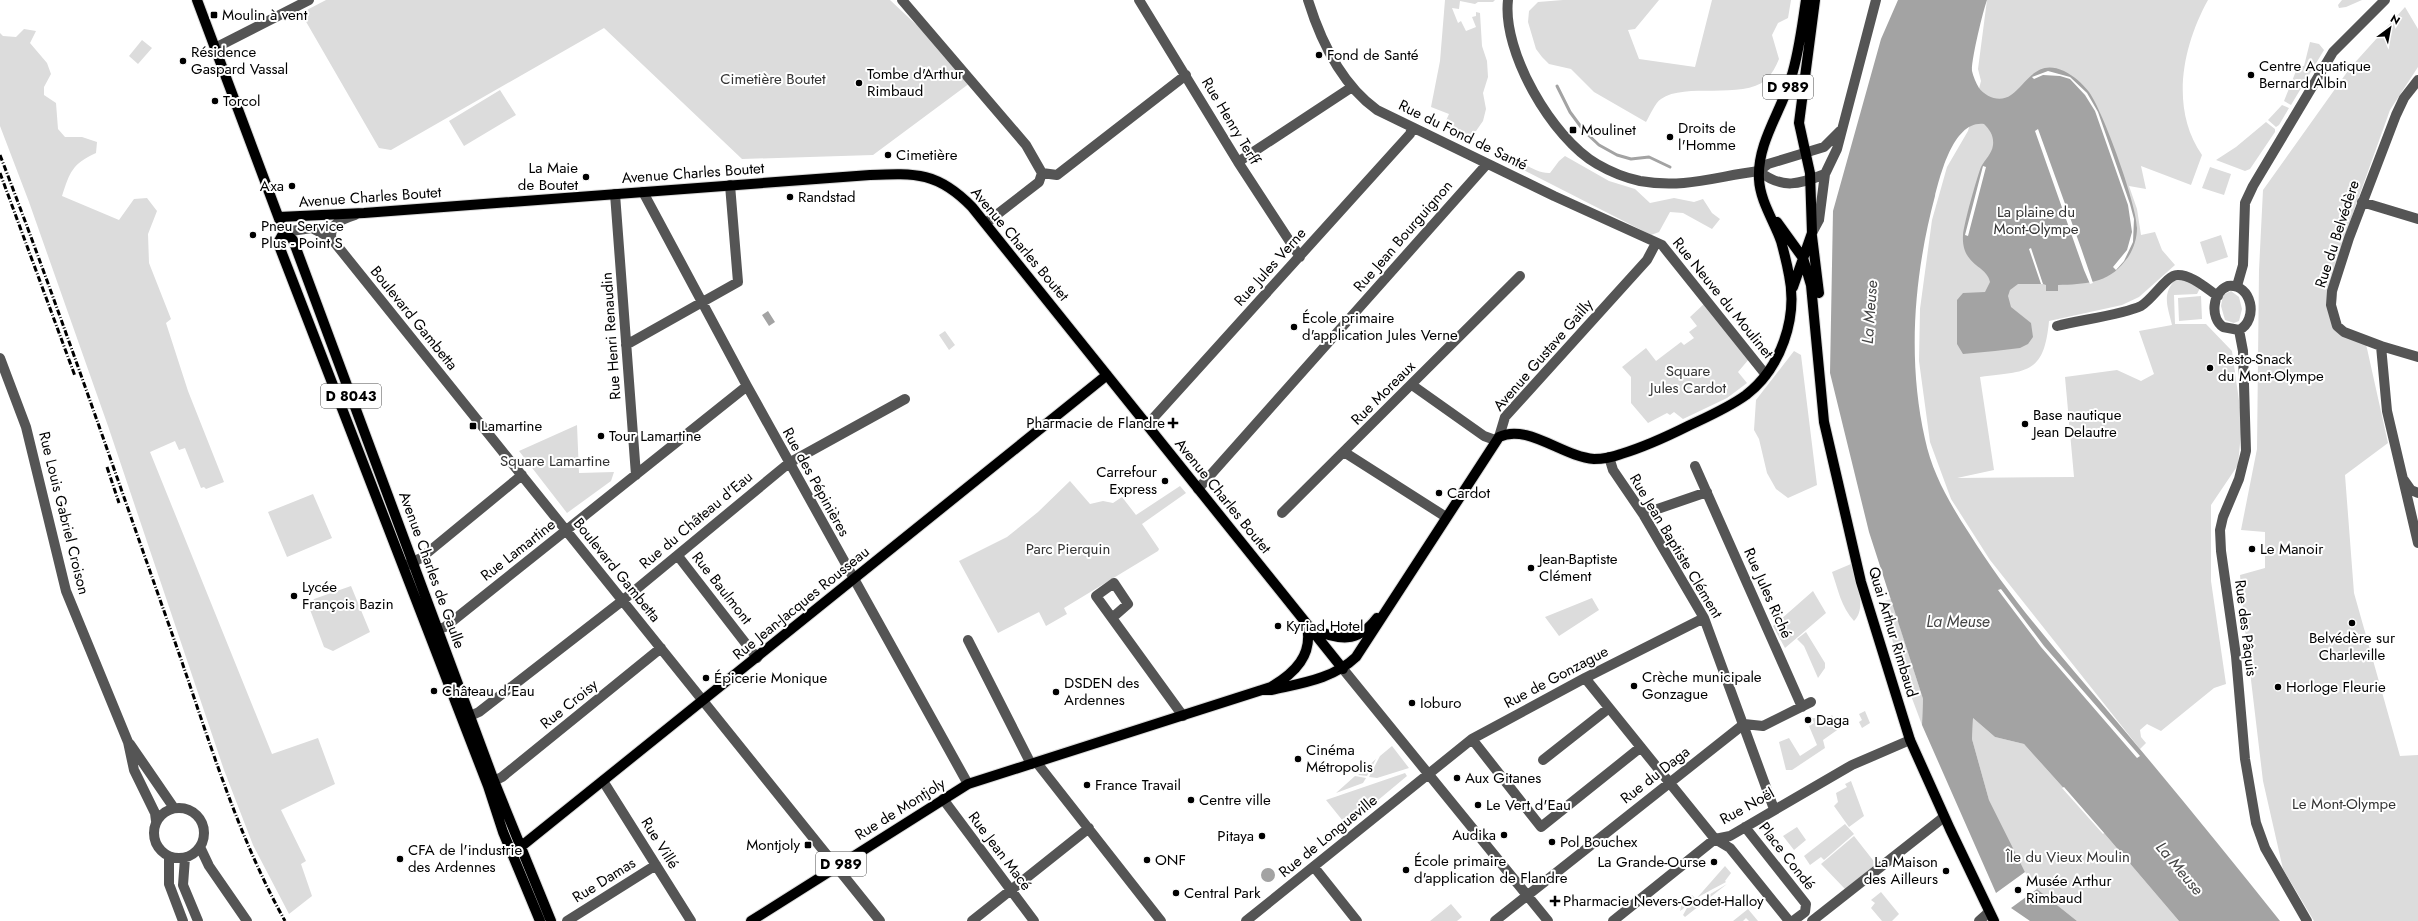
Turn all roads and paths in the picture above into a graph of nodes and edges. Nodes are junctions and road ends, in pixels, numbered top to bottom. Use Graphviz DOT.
graph roads {
  1 [pos="197,0"];
  2 [pos="309,0"];
  3 [pos="902,0"];
  4 [pos="1139,0"];
  5 [pos="1308,0"];
  6 [pos="1508,0"];
  7 [pos="1806,0"];
  8 [pos="1815,0"];
  9 [pos="1876,0"];
  10 [pos="2385,0"];
  11 [pos="215,48"];
  12 [pos="1186,75"];
  13 [pos="2418,80"];
  14 [pos="1352,87"];
  15 [pos="1412,128"];
  16 [pos="1840,131"];
  17 [pos="1805,154"];
  18 [pos="1238,162"];
  19 [pos="1487,164"];
  20 [pos="1760,171"];
  21 [pos="1042,173"];
  22 [pos="1825,174"];
  23 [pos="1810,180"];
  24 [pos="730,185"];
  25 [pos="643,192"];
  26 [pos="615,194"];
  27 [pos="2362,202"];
  28 [pos="1767,207"];
  29 [pos="364,213"];
  30 [pos="279,217"];
  31 [pos="2418,219"];
  32 [pos="986,223"];
  33 [pos="284,232"];
  34 [pos="1812,233"];
  35 [pos="331,238"];
  36 [pos="1656,243"];
  37 [pos="1300,257"];
  38 [pos="1803,258"];
  39 [pos="1520,276"];
  40 [pos="2237,286"];
  41 [pos="1792,290"];
  42 [pos="2218,296"];
  43 [pos="702,302"];
  44 [pos="2057,326"];
  45 [pos="2239,330"];
  46 [pos="626,345"];
  47 [pos="1818,345"];
  48 [pos="2380,346"];
  49 [pos="336,357"];
  50 [pos="2418,357"];
  51 [pos="0,358"];
  52 [pos="324,362"];
  53 [pos="1107,375"];
  54 [pos="1766,375"];
  55 [pos="1412,385"];
  56 [pos="747,386"];
  57 [pos="905,399"];
  58 [pos="1147,425"];
  59 [pos="1497,438"];
  60 [pos="1344,452"];
  61 [pos="1609,457"];
  62 [pos="789,463"];
  63 [pos="1695,466"];
  64 [pos="522,475"];
  65 [pos="636,475"];
  66 [pos="2403,478"];
  67 [pos="1198,489"];
  68 [pos="1706,492"];
  69 [pos="2418,493"];
  70 [pos="1282,513"];
  71 [pos="1643,514"];
  72 [pos="1446,517"];
  73 [pos="566,531"];
  74 [pos="2418,543"];
  75 [pos="678,556"];
  76 [pos="413,563"];
  77 [pos="403,567"];
  78 [pos="853,579"];
  79 [pos="1396,593"];
  80 [pos="622,601"];
  81 [pos="1112,618"];
  82 [pos="1704,618"];
  83 [pos="1308,626"];
  84 [pos="438,629"];
  85 [pos="968,640"];
  86 [pos="661,648"];
  87 [pos="757,658"];
  88 [pos="1343,669"];
  89 [pos="1585,678"];
  90 [pos="1262,690"];
  91 [pos="704,701"];
  92 [pos="1609,708"];
  93 [pos="470,716"];
  94 [pos="1183,716"];
  95 [pos="1744,724"];
  96 [pos="1472,739"];
  97 [pos="1910,740"];
  98 [pos="128,742"];
  99 [pos="1641,747"];
  100 [pos="1543,760"];
  101 [pos="1034,763"];
  102 [pos="1428,773"];
  103 [pos="494,781"];
  104 [pos="604,781"];
  105 [pos="1670,782"];
  106 [pos="968,784"];
  107 [pos="943,799"];
  108 [pos="174,808"];
  109 [pos="1774,809"];
  110 [pos="1944,817"];
  111 [pos="156,821"];
  112 [pos="1745,827"];
  113 [pos="1089,828"];
  114 [pos="1715,839"];
  115 [pos="200,847"];
  116 [pos="517,850"];
  117 [pos="169,857"];
  118 [pos="185,858"];
  119 [pos="656,865"];
  120 [pos="836,867"];
  121 [pos="1314,867"];
  122 [pos="1011,890"];
  123 [pos="1527,895"];
  124 [pos="1991,917"];
  125 [pos="1498,920"];
  126 [pos="183,921"];
  127 [pos="198,921"];
  128 [pos="247,921"];
  129 [pos="540,921"];
  130 [pos="551,921"];
  131 [pos="567,921"];
  132 [pos="691,921"];
  133 [pos="751,921"];
  134 [pos="880,921"];
  135 [pos="972,921"];
  136 [pos="1034,921"];
  137 [pos="1161,921"];
  138 [pos="1246,921"];
  139 [pos="1357,921"];
  140 [pos="1548,921"];
  141 [pos="1613,921"];
  142 [pos="1789,921"];
  143 [pos="1793,921"];
  144 [pos="1812,921"];
  145 [pos="1979,921"];
  146 [pos="2306,921"];
  1 -- 11 [label="main road, Avenue Charles de Gaulle / D 8043"];
  2 -- 11 [label="street"];
  3 -- 21 [label="street"];
  4 -- 12 [label="street, Rue Henry Terff"];
  5 -- 14 [label="street, Rue du Fond de Santé"];
  6 -- 20 [label="street"];
  7 -- 20 [label="main road, D 989"];
  8 -- 17 [label="main road, D 989"];
  9 -- 16 [label="street"];
  10 -- 40 [label="street"];
  11 -- 30 [label="main road, Avenue Charles de Gaulle / D 8043"];
  12 -- 18 [label="street, Rue Henry Terff"];
  12 -- 21 [label="street"];
  13 -- 27 [label="street, Rue du Belvédère"];
  14 -- 15 [label="street, Rue du Fond de Santé"];
  14 -- 18 [label="street"];
  15 -- 19 [label="street, Rue du Fond de Santé"];
  15 -- 37 [label="street, Rue Jules Verne"];
  16 -- 17 [label="street"];
  16 -- 22 [label="street"];
  17 -- 20 [label="street"];
  17 -- 23 [label="main road, D 989"];
  18 -- 37 [label="street, Rue Henry Terff"];
  19 -- 36 [label="street, Rue du Fond de Santé"];
  19 -- 67 [label="street, Rue Jean Bourguignon"];
  20 -- 23 [label="street"];
  20 -- 28 [label="main road, D 989"];
  21 -- 32 [label="street"];
  22 -- 23 [label="street"];
  22 -- 34 [label="street"];
  23 -- 34 [label="main road, D 989"];
  24 -- 25 [label="main road, Avenue Charles Boutet"];
  24 -- 32 [label="main road, Avenue Charles Boutet"];
  24 -- 43 [label="street"];
  25 -- 26 [label="main road, Avenue Charles Boutet"];
  25 -- 43 [label="street, Rue des Pépinières"];
  26 -- 29 [label="main road, Avenue Charles Boutet"];
  26 -- 46 [label="street, Rue Henri Renaudin"];
  27 -- 31 [label="street"];
  27 -- 48 [label="street, Rue du Belvédère"];
  28 -- 38 [label="main road, Quai Arthur Rimbaud / D 989"];
  28 -- 41 [label="main road"];
  29 -- 30 [label="main road, Avenue Charles Boutet"];
  29 -- 35 [label="street"];
  30 -- 33 [label="main road, Avenue Charles de Gaulle / D 8043"];
  32 -- 53 [label="main road, Avenue Charles Boutet"];
  33 -- 35 [label="street, Boulevard Gambetta"];
  33 -- 49 [label="main road, Avenue Charles de Gaulle / D 8043"];
  33 -- 52 [label="main road, Avenue Charles de Gaulle / D 8043"];
  34 -- 38 [label="main road"];
  34 -- 47 [label="main road, Quai Arthur Rimbaud / D 989"];
  35 -- 64 [label="street, Boulevard Gambetta"];
  36 -- 54 [label="street, Rue Neuve du Moulinet"];
  36 -- 59 [label="street, Avenue Gustave Gailly"];
  37 -- 58 [label="street, Rue Jules Verne"];
  38 -- 41 [label="main road"];
  38 -- 47 [label="main road, Quai Arthur Rimbaud / D 989"];
  39 -- 55 [label="street, Rue Moreaux"];
  40 -- 42 [label="street"];
  40 -- 45 [label="street"];
  41 -- 54 [label="main road"];
  42 -- 44 [label="street"];
  42 -- 45 [label="street"];
  43 -- 46 [label="street"];
  43 -- 56 [label="street, Rue des Pépinières"];
  45 -- 146 [label="street, Rue des Pâquis"];
  46 -- 65 [label="street, Rue Henri Renaudin"];
  47 -- 97 [label="main road, Quai Arthur Rimbaud / D 989"];
  48 -- 50 [label="street, Rue du Belvédère"];
  48 -- 66 [label="street"];
  49 -- 52 [label="main road"];
  49 -- 76 [label="main road, Avenue Charles de Gaulle / D 8043"];
  51 -- 98 [label="street, Rue Louis Gabriel Croison"];
  52 -- 77 [label="main road, Avenue Charles de Gaulle / D 8043"];
  53 -- 58 [label="main road, Avenue Charles Boutet"];
  53 -- 78 [label="main road, Rue Jean-Jacques Rousseau"];
  54 -- 61 [label="main road"];
  55 -- 59 [label="street"];
  55 -- 60 [label="street, Rue Moreaux"];
  56 -- 62 [label="street, Rue des Pépinières"];
  56 -- 65 [label="street, Rue Lamartine"];
  57 -- 62 [label="street, Rue du Château d'Eau"];
  58 -- 67 [label="main road, Avenue Charles Boutet"];
  59 -- 61 [label="main road"];
  59 -- 72 [label="main road, Avenue Gustave Gailly"];
  60 -- 70 [label="street, Rue Moreaux"];
  60 -- 72 [label="street"];
  61 -- 71 [label="street, Rue Jean Baptiste Clément"];
  62 -- 75 [label="street, Rue du Château d'Eau"];
  62 -- 78 [label="street, Rue des Pépinières"];
  63 -- 68 [label="street, Rue Jules Riché"];
  64 -- 73 [label="street, Boulevard Gambetta"];
  64 -- 76 [label="street"];
  65 -- 73 [label="street, Rue Lamartine"];
  66 -- 69 [label="street"];
  66 -- 74 [label="street"];
  67 -- 83 [label="main road, Avenue Charles Boutet"];
  68 -- 71 [label="street"];
  68 -- 95 [label="street, Rue Jules Riché"];
  71 -- 82 [label="street, Rue Jean Baptiste Clément"];
  72 -- 79 [label="main road, Avenue Gustave Gailly"];
  73 -- 80 [label="street, Boulevard Gambetta"];
  73 -- 84 [label="street, Rue Lamartine"];
  75 -- 80 [label="street, Rue du Château d'Eau"];
  75 -- 87 [label="street, Rue Baulmont"];
  76 -- 77 [label="street"];
  76 -- 84 [label="main road, Avenue Charles de Gaulle / D 8043"];
  77 -- 116 [label="main road, Avenue Charles de Gaulle / D 8043"];
  78 -- 87 [label="main road, Rue Jean-Jacques Rousseau"];
  78 -- 106 [label="street, Rue des Pépinières"];
  79 -- 83 [label="main road"];
  79 -- 88 [label="main road"];
  80 -- 86 [label="street, Boulevard Gambetta"];
  80 -- 93 [label="street, Rue du Château d'Eau"];
  81 -- 94 [label="street"];
  82 -- 89 [label="street, Rue de Gonzague"];
  82 -- 95 [label="street, Rue Jean Baptiste Clément"];
  83 -- 88 [label="main road, Avenue Charles Boutet"];
  83 -- 90 [label="main road"];
  84 -- 93 [label="main road, Avenue Charles de Gaulle / D 8043"];
  85 -- 101 [label="street"];
  86 -- 91 [label="street, Boulevard Gambetta"];
  86 -- 103 [label="street, Rue Croisy"];
  87 -- 91 [label="main road, Rue Jean-Jacques Rousseau"];
  88 -- 90 [label="main road"];
  88 -- 102 [label="street, Avenue Charles Boutet"];
  89 -- 92 [label="street"];
  89 -- 96 [label="street, Rue de Gonzague"];
  90 -- 94 [label="main road, D 989"];
  91 -- 104 [label="main road, Rue Jean-Jacques Rousseau"];
  91 -- 120 [label="street, Boulevard Gambetta"];
  92 -- 99 [label="street"];
  92 -- 100 [label="street"];
  93 -- 103 [label="main road, Avenue Charles de Gaulle / D 8043"];
  94 -- 101 [label="main road, D 989"];
  95 -- 105 [label="street, Rue du Daga"];
  95 -- 109 [label="street, Rue Jean Baptiste Clément"];
  96 -- 99 [label="street"];
  96 -- 102 [label="street, Rue de Gonzague"];
  97 -- 109 [label="street, Rue Noël"];
  97 -- 110 [label="main road, Quai Arthur Rimbaud / D 989"];
  98 -- 108 [label="street, Rue Louis Gabriel Croison"];
  98 -- 111 [label="street, Rue Louis Gabriel Croison"];
  99 -- 105 [label="street"];
  101 -- 106 [label="main road, Rue de Montjoly / D 989"];
  101 -- 113 [label="street"];
  102 -- 121 [label="street, Rue de Longueville"];
  102 -- 123 [label="street, Avenue Charles Boutet"];
  103 -- 116 [label="main road, Avenue Charles de Gaulle / D 8043"];
  104 -- 116 [label="main road, Rue Jean-Jacques Rousseau"];
  104 -- 119 [label="street, Rue Villé"];
  105 -- 114 [label="street"];
  105 -- 123 [label="street, Rue du Daga"];
  106 -- 107 [label="main road, Rue de Montjoly / D 989"];
  107 -- 120 [label="main road, Rue de Montjoly / D 989"];
  107 -- 122 [label="street, Rue Jean Macé"];
  108 -- 111 [label="street"];
  108 -- 115 [label="street"];
  109 -- 112 [label="street, Rue Noël"];
  110 -- 124 [label="main road, Quai Arthur Rimbaud / D 989"];
  110 -- 144 [label="street"];
  111 -- 117 [label="street"];
  112 -- 114 [label="street, Rue Noël"];
  112 -- 143 [label="street, Place Condé"];
  113 -- 122 [label="street"];
  113 -- 137 [label="street"];
  114 -- 141 [label="street, Rue Noël"];
  114 -- 142 [label="street"];
  115 -- 118 [label="street"];
  115 -- 128 [label="street"];
  116 -- 129 [label="main road, Avenue Charles de Gaulle / D 8043"];
  116 -- 130 [label="main road, Avenue Charles de Gaulle / D 8043"];
  117 -- 118 [label="street"];
  117 -- 126 [label="street"];
  118 -- 127 [label="street"];
  119 -- 131 [label="street, Rue Damas"];
  119 -- 132 [label="street, Rue Villé"];
  120 -- 133 [label="main road, Rue de Montjoly / D 989"];
  120 -- 134 [label="street, Boulevard Gambetta"];
  121 -- 138 [label="street, Rue de Longueville"];
  121 -- 139 [label="street"];
  122 -- 135 [label="street"];
  122 -- 136 [label="street, Rue Jean Macé"];
  123 -- 125 [label="street, Rue du Daga"];
  123 -- 140 [label="street, Avenue Charles Boutet"];
  124 -- 145 [label="street"];
}
